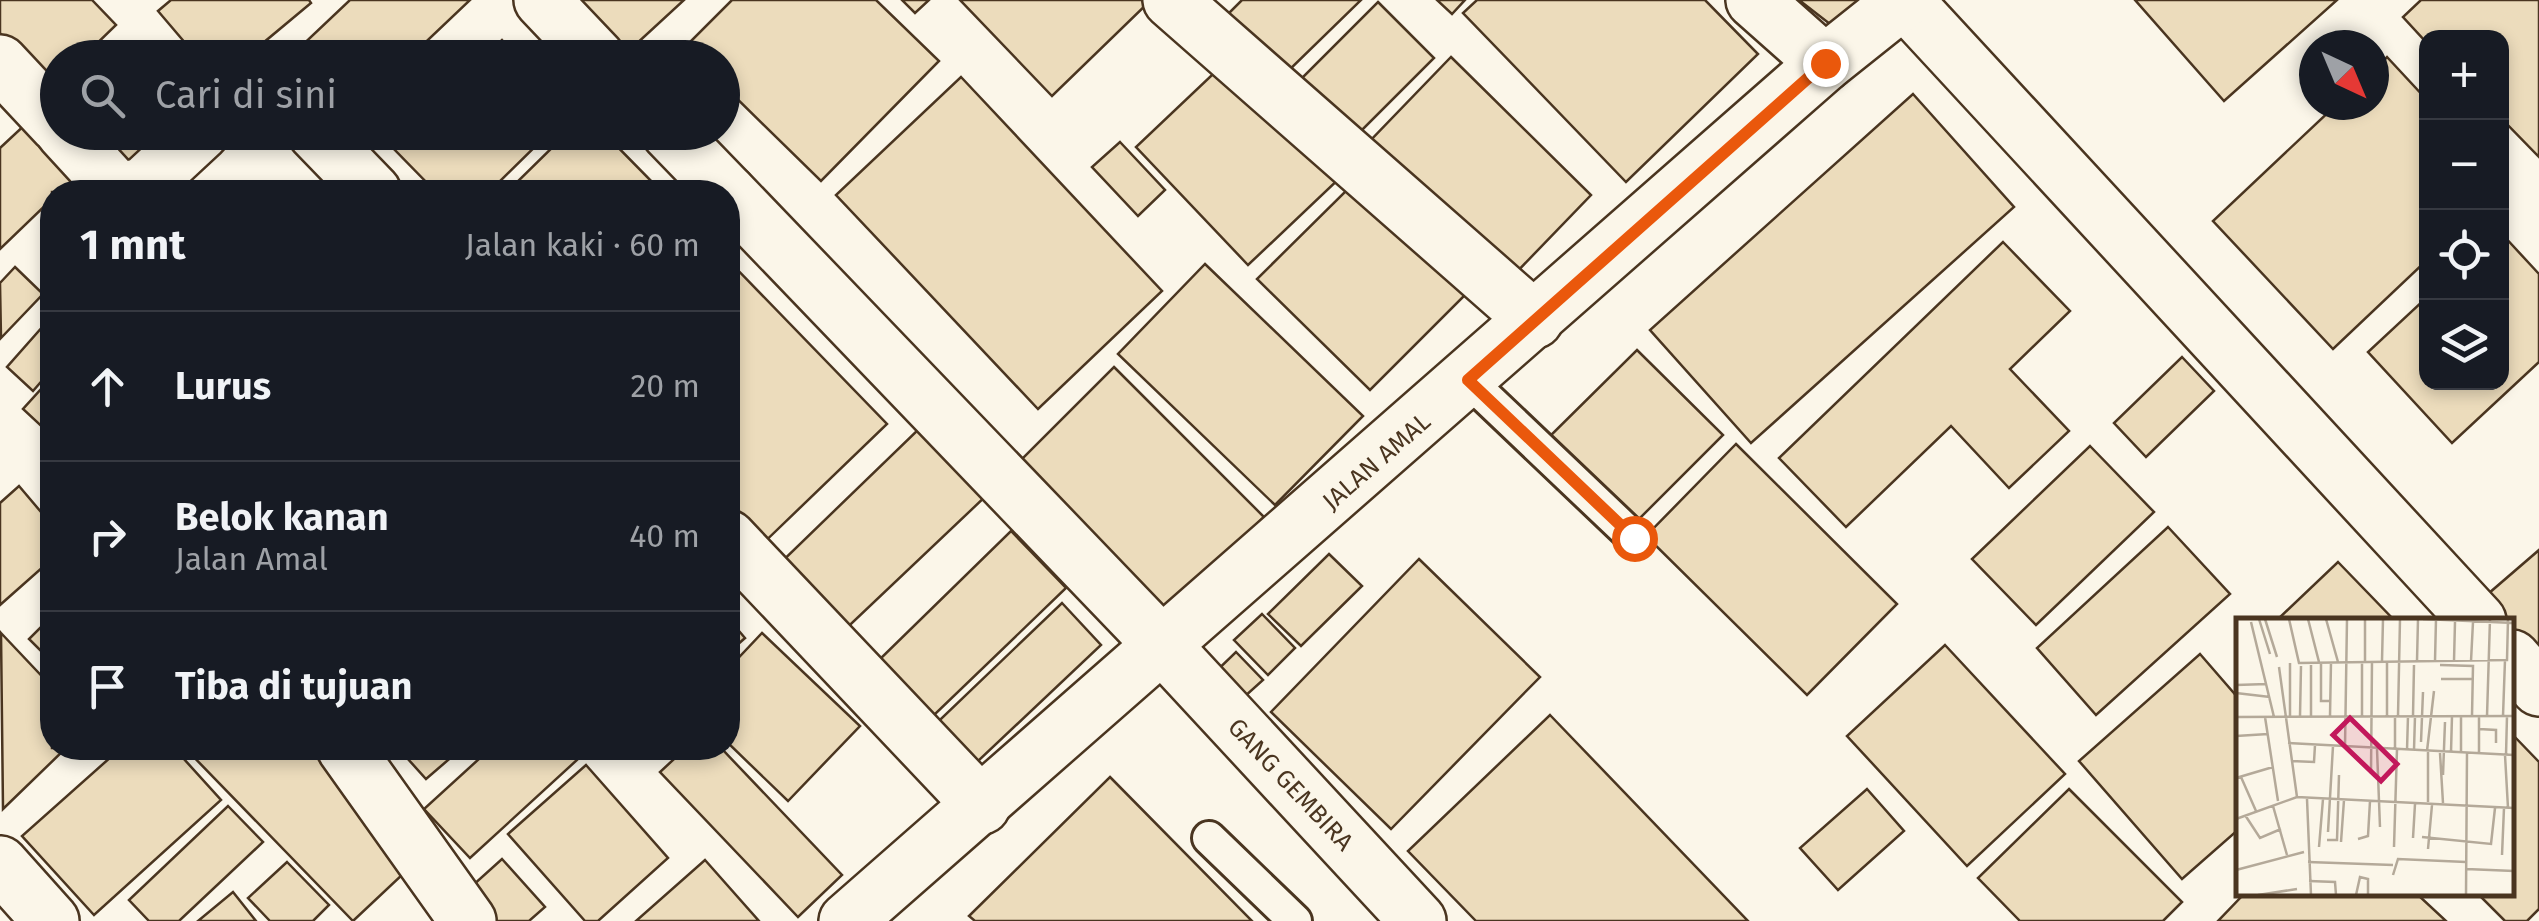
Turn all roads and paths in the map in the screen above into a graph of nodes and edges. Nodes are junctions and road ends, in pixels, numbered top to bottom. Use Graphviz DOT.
graph roads {
  1 [pos="542,0"];
  2 [pos="1171,0"];
  3 [pos="1754,0"];
  4 [pos="1904,0"];
  5 [pos="580,40"];
  6 [pos="0,62"];
  7 [pos="1825,63"];
  8 [pos="40,105"];
  9 [pos="80,150"];
  10 [pos="182,150"];
  11 [pos="332,150"];
  12 [pos="686,150"];
  13 [pos="108,180"];
  14 [pos="149,180"];
  15 [pos="361,180"];
  16 [pos="715,180"];
  17 [pos="740,207"];
  18 [pos="1536,320"];
  19 [pos="1468,380"];
  20 [pos="1634,538"];
  21 [pos="740,551"];
  22 [pos="2475,618"];
  23 [pos="1164,647"];
  24 [pos="2514,660"];
  25 [pos="2539,688"];
  26 [pos="354,760"];
  27 [pos="982,806"];
  28 [pos="1209,838"];
  29 [pos="0,864"];
  30 [pos="51,921"];
  31 [pos="468,921"];
  32 [pos="847,921"];
  33 [pos="1295,921"];
  34 [pos="1418,921"];
  1 -- 5 [label="street"];
  2 -- 18 [label="street"];
  3 -- 7 [label="street"];
  4 -- 7 [label="street, JALAN AMAL"];
  4 -- 22 [label="street"];
  6 -- 8 [label="street"];
  7 -- 18 [label="street, JALAN AMAL"];
  9 -- 13 [label="street"];
  10 -- 14 [label="street"];
  11 -- 15 [label="street"];
  12 -- 16 [label="street, GANG GEMBIRA"];
  17 -- 23 [label="street, GANG GEMBIRA"];
  18 -- 19 [label="street, JALAN AMAL"];
  19 -- 20 [label="lane"];
  19 -- 23 [label="street, JALAN AMAL"];
  21 -- 27 [label="street"];
  23 -- 27 [label="street, JALAN AMAL"];
  23 -- 34 [label="street, GANG GEMBIRA"];
  24 -- 25 [label="street"];
  26 -- 31 [label="street"];
  27 -- 32 [label="street, JALAN AMAL"];
  28 -- 33 [label="lane"];
  29 -- 30 [label="street"];
}
